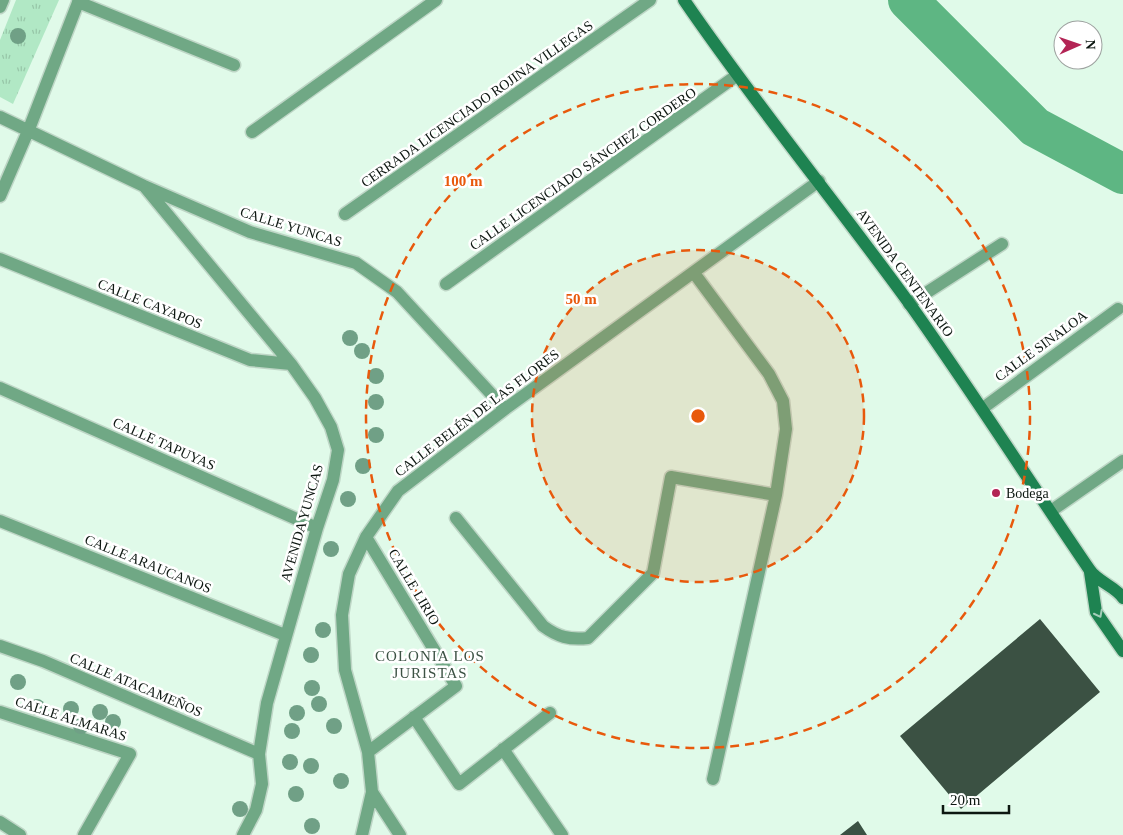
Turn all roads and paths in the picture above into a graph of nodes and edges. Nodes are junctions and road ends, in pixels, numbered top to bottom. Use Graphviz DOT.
graph roads {
  1 [pos="3,0"];
  2 [pos="436,0"];
  3 [pos="650,0"];
  4 [pos="684,0"];
  5 [pos="79,1"];
  6 [pos="0,6"];
  7 [pos="234,65"];
  8 [pos="736,76"];
  9 [pos="0,117"];
  10 [pos="29,129"];
  11 [pos="252,132"];
  12 [pos="819,181"];
  13 [pos="144,186"];
  14 [pos="0,196"];
  15 [pos="344,214"];
  16 [pos="1002,244"];
  17 [pos="0,259"];
  18 [pos="694,273"];
  19 [pos="446,284"];
  20 [pos="909,304"];
  21 [pos="1118,309"];
  22 [pos="291,364"];
  23 [pos="0,388"];
  24 [pos="983,408"];
  25 [pos="505,409"];
  26 [pos="1123,461"];
  27 [pos="776,495"];
  28 [pos="1051,511"];
  29 [pos="456,518"];
  30 [pos="0,521"];
  31 [pos="316,528"];
  32 [pos="366,537"];
  33 [pos="1090,572"];
  34 [pos="1123,598"];
  35 [pos="285,635"];
  36 [pos="0,646"];
  37 [pos="1123,651"];
  38 [pos="0,712"];
  39 [pos="550,713"];
  40 [pos="414,717"];
  41 [pos="503,749"];
  42 [pos="368,752"];
  43 [pos="259,754"];
  44 [pos="713,779"];
  45 [pos="372,792"];
  46 [pos="0,822"];
  47 [pos="20,835"];
  48 [pos="84,835"];
  49 [pos="243,835"];
  50 [pos="362,835"];
  51 [pos="400,835"];
  52 [pos="562,835"];
  1 -- 6 [label="street"];
  2 -- 11 [label="street"];
  3 -- 15 [label="street, CERRADA LICENCIADO ROJINA VILLEGAS"];
  4 -- 8 [label="main road, AVENIDA CENTENARIO"];
  5 -- 7 [label="street"];
  5 -- 10 [label="street"];
  8 -- 12 [label="main road, AVENIDA CENTENARIO"];
  8 -- 19 [label="street, CALLE LICENCIADO SÁNCHEZ CORDERO"];
  9 -- 10 [label="street, CALLE YUNCAS"];
  10 -- 13 [label="street, CALLE YUNCAS"];
  10 -- 14 [label="street"];
  12 -- 18 [label="street, CALLE BELÉN DE LAS FLORES"];
  12 -- 20 [label="main road, AVENIDA CENTENARIO"];
  13 -- 22 [label="street, AVENIDA YUNCAS"];
  13 -- 25 [label="street, CALLE YUNCAS"];
  16 -- 20 [label="street"];
  17 -- 22 [label="street, CALLE CAYAPOS"];
  18 -- 25 [label="street, CALLE BELÉN DE LAS FLORES"];
  18 -- 27 [label="street"];
  20 -- 24 [label="main road, AVENIDA CENTENARIO"];
  21 -- 24 [label="street, CALLE SINALOA"];
  22 -- 31 [label="street, AVENIDA YUNCAS"];
  23 -- 31 [label="street, CALLE TAPUYAS"];
  24 -- 28 [label="main road, AVENIDA CENTENARIO"];
  25 -- 32 [label="street, CALLE BELÉN DE LAS FLORES"];
  26 -- 28 [label="street"];
  27 -- 29 [label="street"];
  27 -- 44 [label="street"];
  28 -- 33 [label="main road, AVENIDA CENTENARIO"];
  30 -- 35 [label="street, CALLE ARAUCANOS"];
  31 -- 35 [label="street, AVENIDA YUNCAS"];
  32 -- 40 [label="street, CALLE LIRIO"];
  32 -- 42 [label="street, CALLE BELÉN DE LAS FLORES"];
  33 -- 34 [label="main road, AVENIDA CENTENARIO"];
  33 -- 37 [label="main road, AVENIDA CENTENARIO, one-way"];
  35 -- 43 [label="street, AVENIDA YUNCAS"];
  36 -- 43 [label="street, CALLE ATACAMEÑOS"];
  38 -- 48 [label="street, CALLE ALMARAS"];
  39 -- 41 [label="street"];
  40 -- 41 [label="street"];
  40 -- 42 [label="street, CALLE LIRIO"];
  41 -- 52 [label="street"];
  42 -- 45 [label="street, CALLE BELÉN DE LAS FLORES"];
  43 -- 49 [label="street, AVENIDA YUNCAS"];
  45 -- 50 [label="street, CALLE BELÉN DE LAS FLORES"];
  45 -- 51 [label="street"];
  46 -- 47 [label="street"];
}
